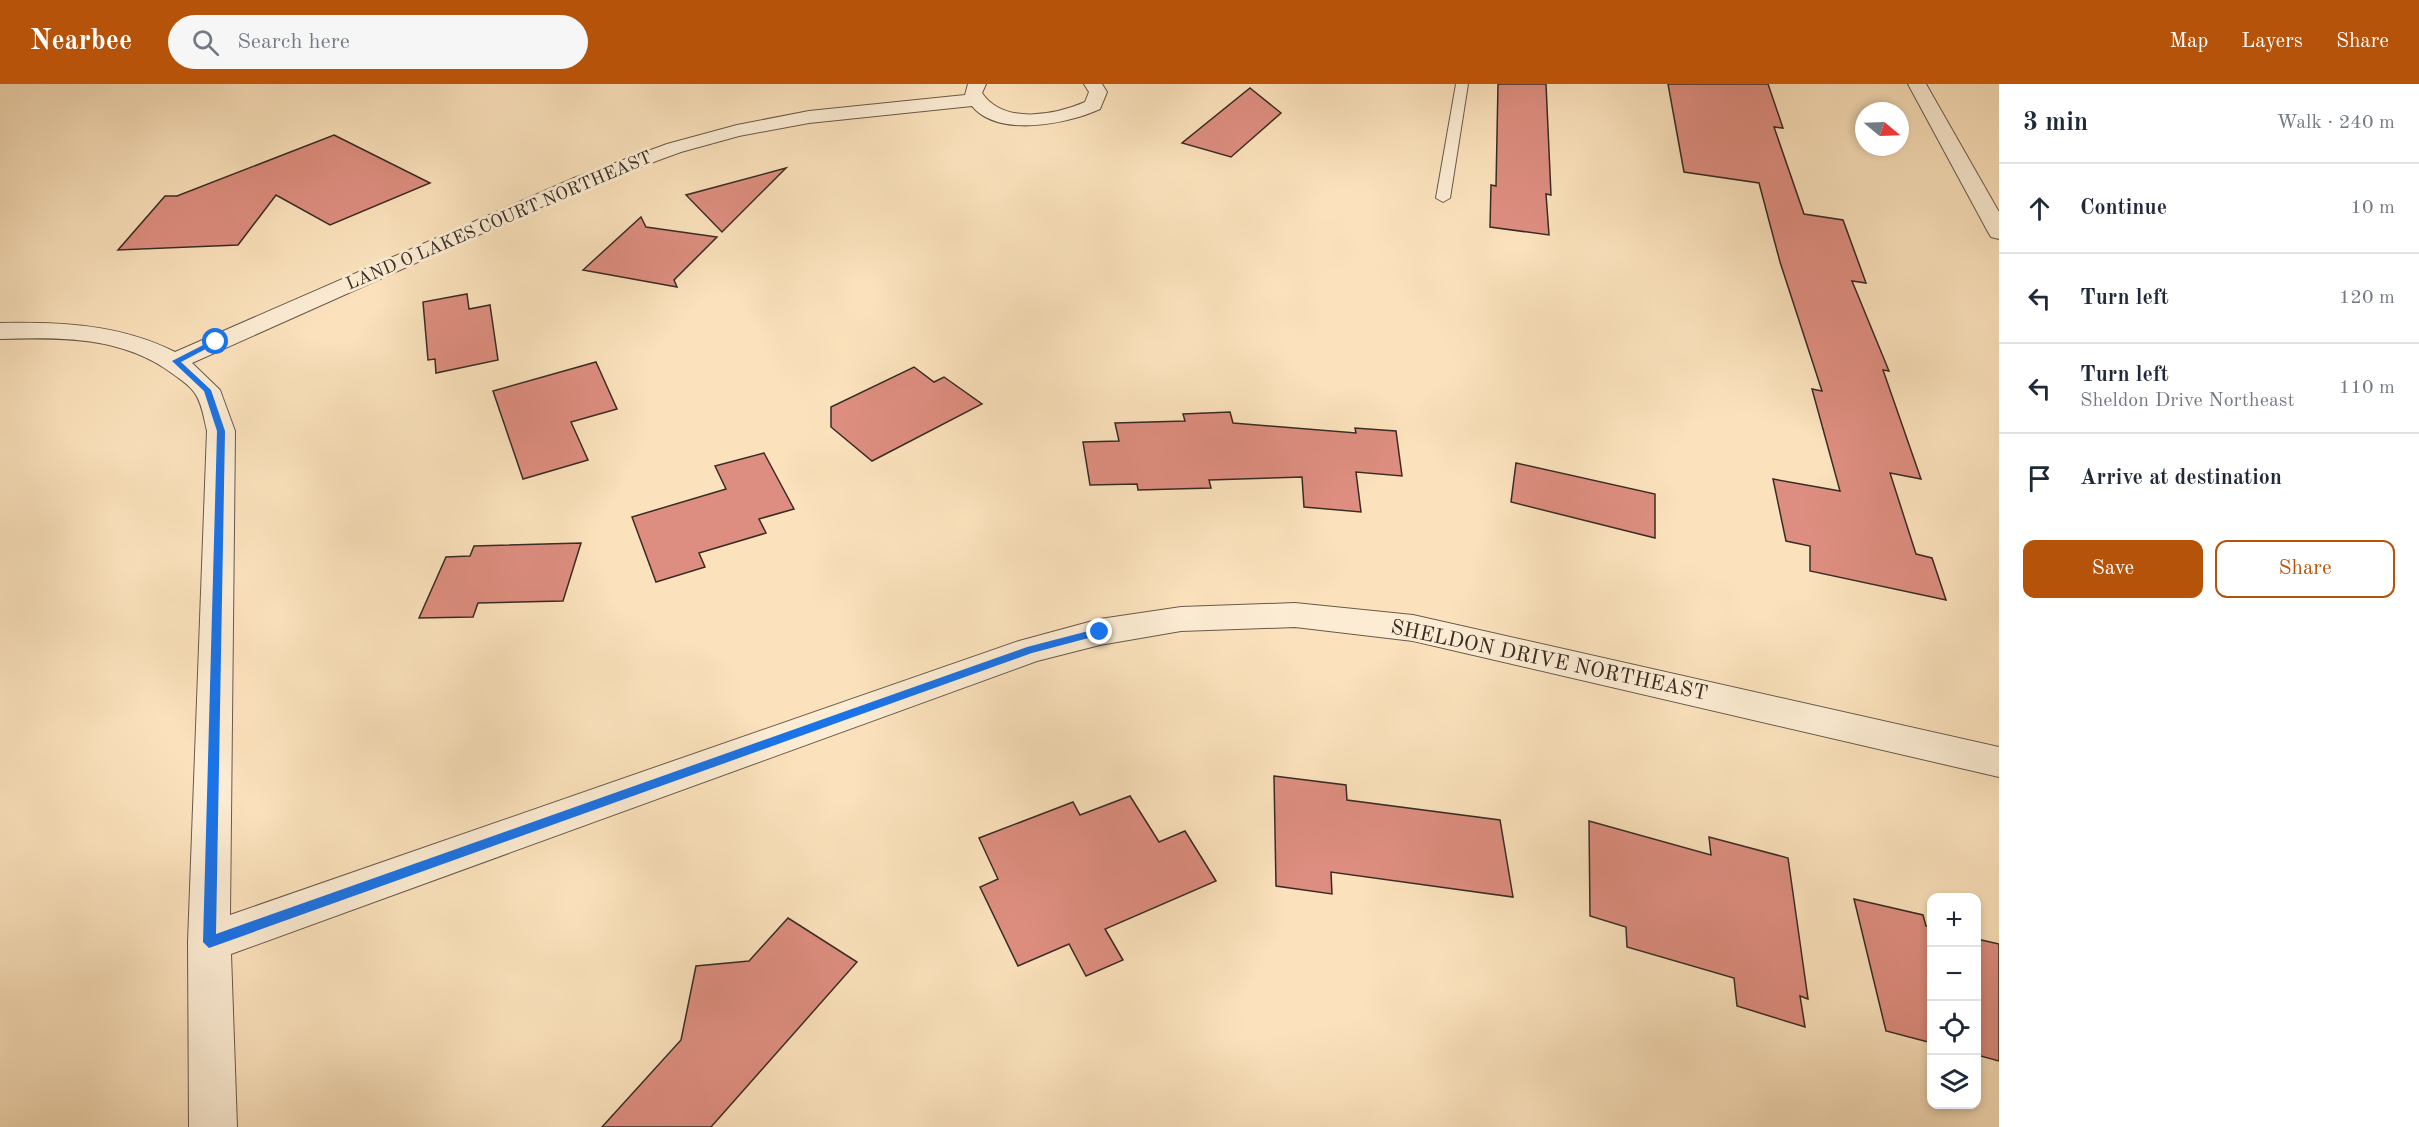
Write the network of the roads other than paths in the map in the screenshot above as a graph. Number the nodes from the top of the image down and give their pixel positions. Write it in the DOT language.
graph roads {
  1 [pos="1093,84"];
  2 [pos="1461,84"];
  3 [pos="1917,84"];
  4 [pos="976,92"];
  5 [pos="1443,198"];
  6 [pos="1999,232"];
  7 [pos="0,331"];
  8 [pos="176,361"];
  9 [pos="1999,762"];
  10 [pos="209,942"];
  11 [pos="213,1127"];
  1 -- 4 [label="street, LAND O LAKES COURT NORTHEAST"];
  2 -- 5 [label="lane"];
  3 -- 6 [label="street"];
  4 -- 8 [label="street, LAND O LAKES COURT NORTHEAST"];
  7 -- 8 [label="street"];
  8 -- 10 [label="street"];
  9 -- 10 [label="street, SHELDON DRIVE NORTHEAST"];
  10 -- 11 [label="street"];
}
